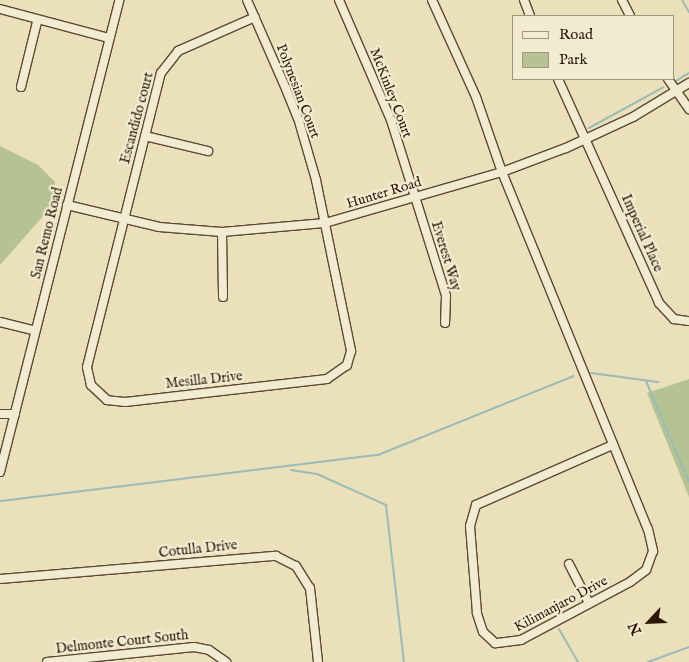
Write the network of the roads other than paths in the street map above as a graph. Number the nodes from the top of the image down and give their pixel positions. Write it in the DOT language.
graph roads {
  1 [pos="118,0"];
  2 [pos="247,0"];
  3 [pos="339,0"];
  4 [pos="432,0"];
  5 [pos="524,0"];
  6 [pos="622,0"];
  7 [pos="0,9"];
  8 [pos="530,15"];
  9 [pos="630,15"];
  10 [pos="255,17"];
  11 [pos="37,22"];
  12 [pos="109,38"];
  13 [pos="558,80"];
  14 [pos="669,80"];
  15 [pos="689,83"];
  16 [pos="21,87"];
  17 [pos="676,92"];
  18 [pos="689,109"];
  19 [pos="145,136"];
  20 [pos="586,140"];
  21 [pos="208,151"];
  22 [pos="502,172"];
  23 [pos="415,197"];
  24 [pos="67,206"];
  25 [pos="124,219"];
  26 [pos="325,223"];
  27 [pos="222,232"];
  28 [pos="223,297"];
  29 [pos="689,321"];
  30 [pos="0,322"];
  31 [pos="445,323"];
  32 [pos="35,331"];
  33 [pos="0,414"];
  34 [pos="15,414"];
  35 [pos="613,444"];
  36 [pos="0,472"];
  37 [pos="568,564"];
  38 [pos="0,579"];
  39 [pos="589,603"];
  40 [pos="47,662"];
  41 [pos="226,662"];
  42 [pos="318,662"];
  1 -- 12 [label="street, San Remo Road"];
  2 -- 10 [label="street, Polynesian Court"];
  3 -- 23 [label="street, McKinley Court"];
  4 -- 22 [label="street"];
  5 -- 8 [label="street"];
  6 -- 9 [label="street"];
  7 -- 11 [label="street"];
  10 -- 19 [label="street, Escandido court"];
  10 -- 26 [label="street, Polynesian Court"];
  11 -- 12 [label="street"];
  11 -- 16 [label="street"];
  12 -- 24 [label="street, San Remo Road"];
  13 -- 20 [label="street, Imperial Place"];
  14 -- 17 [label="street"];
  15 -- 17 [label="street, Hunter Road"];
  17 -- 18 [label="street"];
  17 -- 20 [label="street, Hunter Road"];
  19 -- 21 [label="street"];
  19 -- 25 [label="street, Escandido court"];
  20 -- 22 [label="street, Hunter Road"];
  20 -- 29 [label="street, Imperial Place"];
  22 -- 23 [label="street, Hunter Road"];
  22 -- 35 [label="street, Kilimanjaro Drive"];
  23 -- 26 [label="street, Hunter Road"];
  23 -- 31 [label="street, Everest Way"];
  24 -- 25 [label="street, Hunter Road"];
  24 -- 32 [label="street, San Remo Road"];
  25 -- 26 [label="street, Mesilla Drive"];
  25 -- 27 [label="street, Hunter Road"];
  26 -- 27 [label="street, Hunter Road"];
  27 -- 28 [label="street"];
  30 -- 32 [label="street"];
  32 -- 34 [label="street, San Remo Road"];
  33 -- 34 [label="street"];
  34 -- 36 [label="street, San Remo Road"];
  35 -- 39 [label="street, Kilimanjaro Drive"];
  35 -- 39 [label="street, Kilimanjaro Drive"];
  37 -- 39 [label="street"];
  38 -- 42 [label="street, Cotulla Drive"];
  40 -- 41 [label="street, Delmonte Court South"];
}
